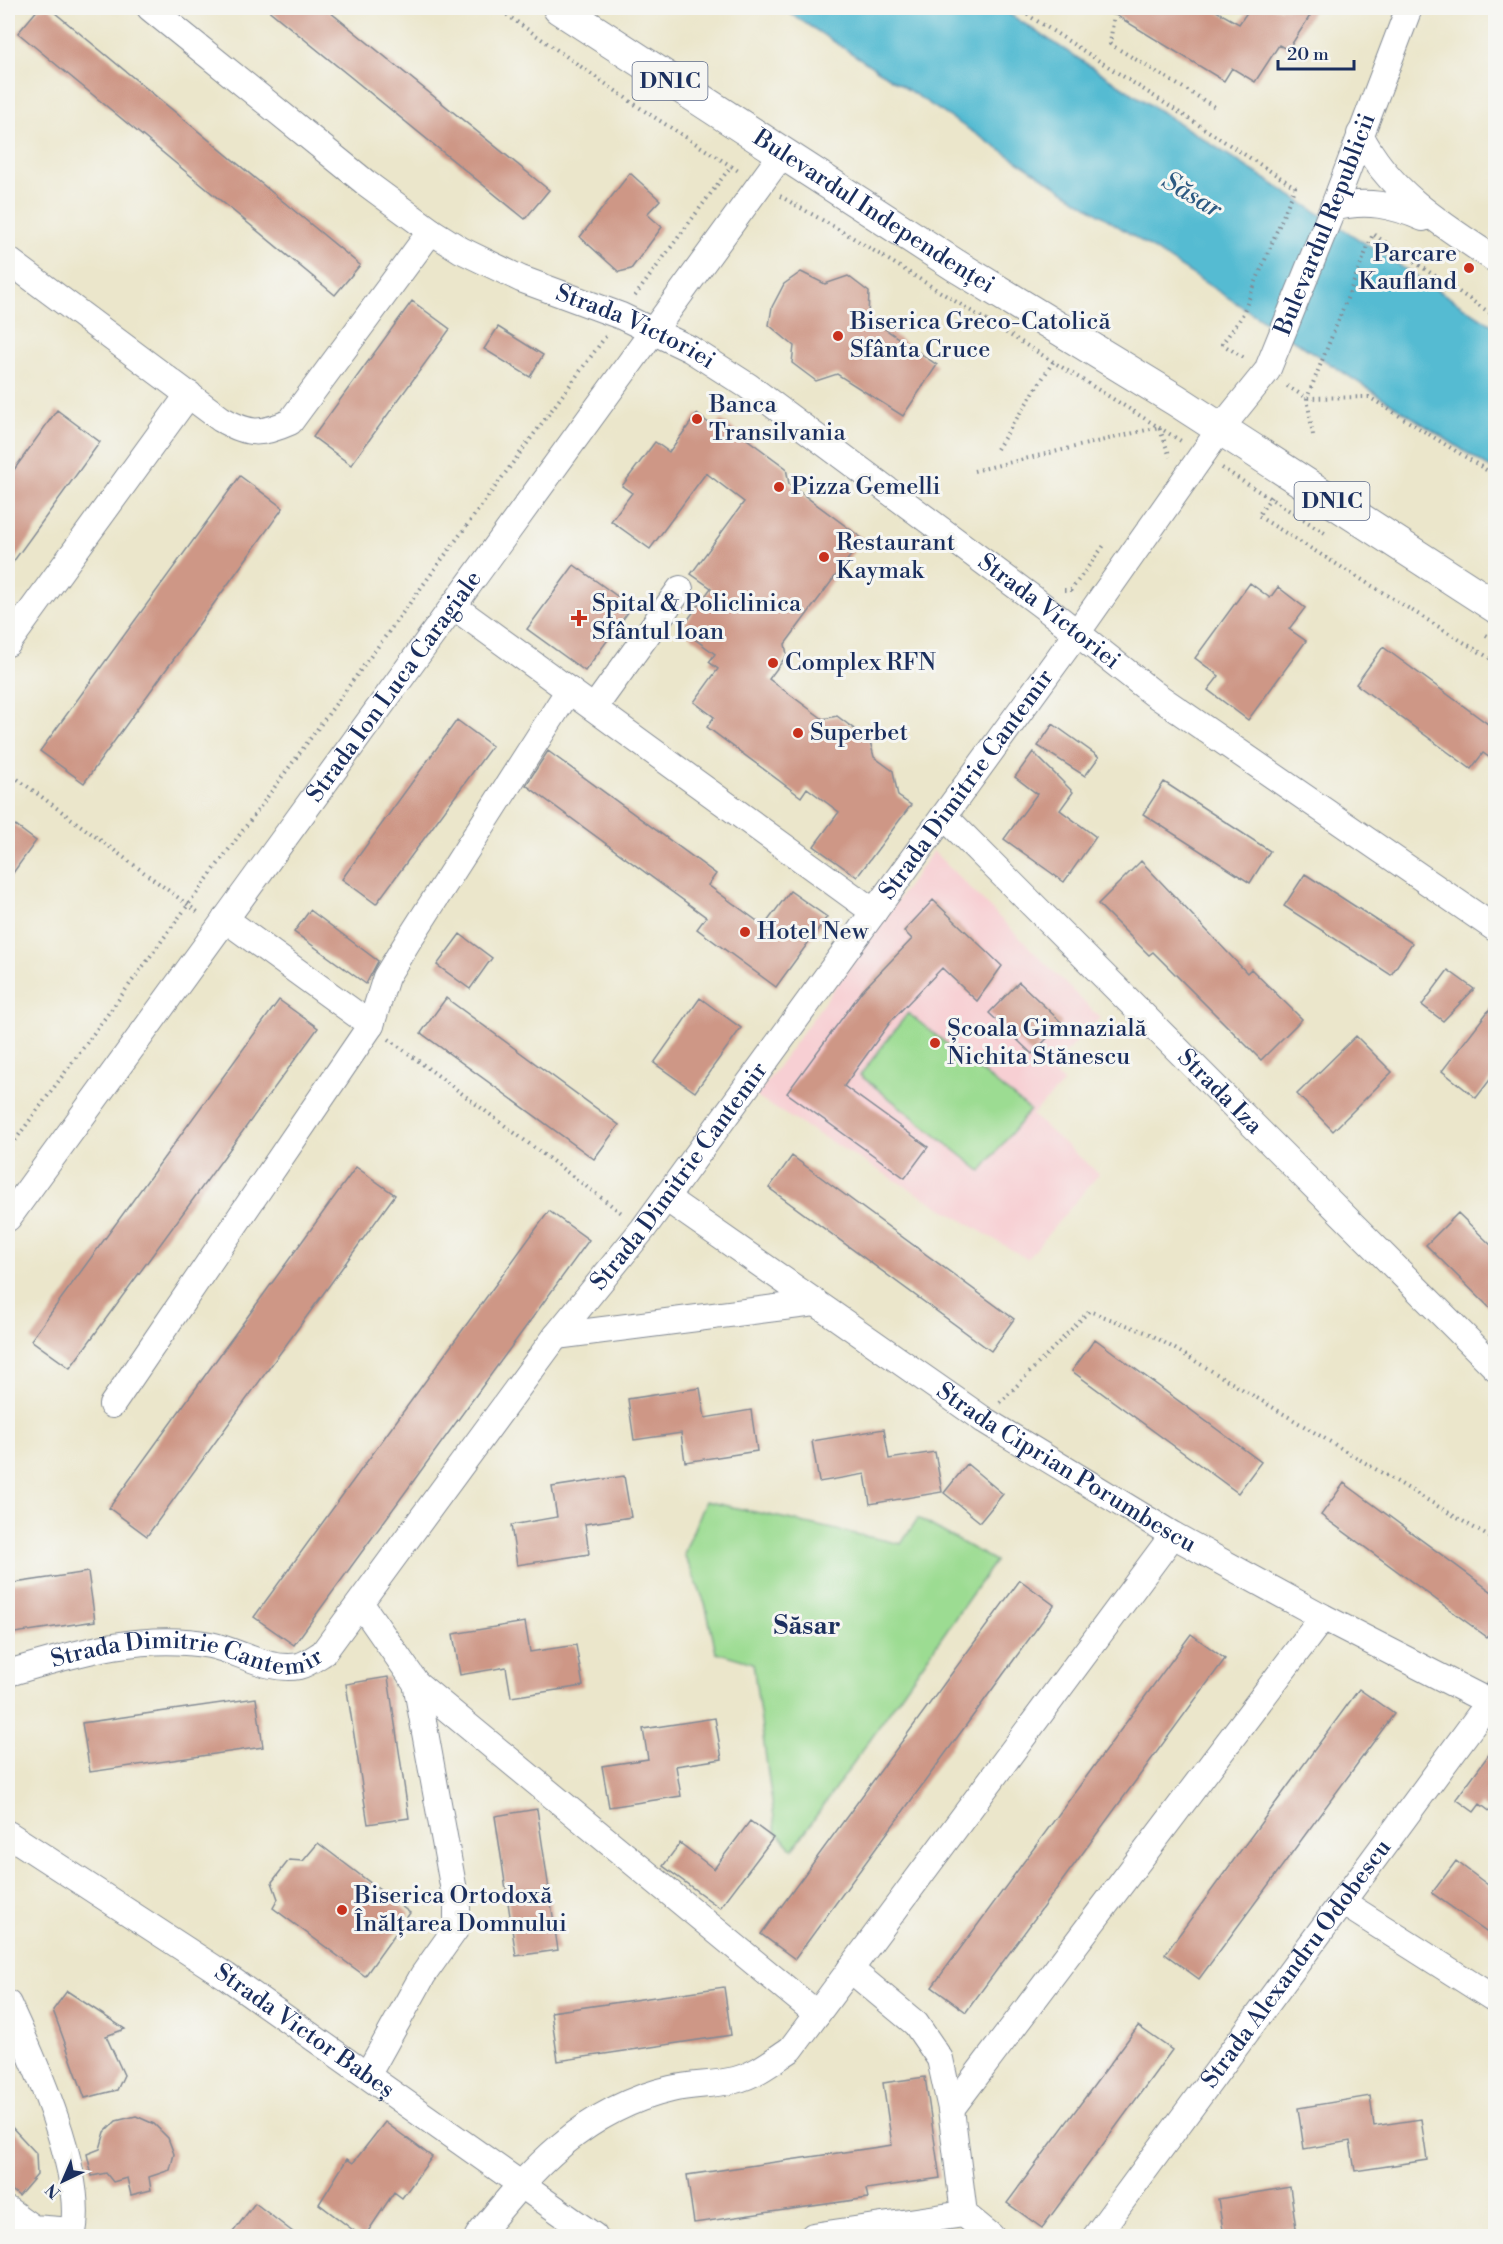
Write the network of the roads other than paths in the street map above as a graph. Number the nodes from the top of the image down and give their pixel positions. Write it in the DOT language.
graph roads {
  1 [pos="150,8"];
  2 [pos="559,8"];
  3 [pos="1409,8"];
  4 [pos="1360,134"];
  5 [pos="782,154"];
  6 [pos="1334,208"];
  7 [pos="1448,229"];
  8 [pos="431,231"];
  9 [pos="8,260"];
  10 [pos="1496,260"];
  11 [pos="653,331"];
  12 [pos="189,394"];
  13 [pos="1221,428"];
  14 [pos="680,589"];
  15 [pos="453,606"];
  16 [pos="1490,621"];
  17 [pos="1077,633"];
  18 [pos="8,642"];
  19 [pos="569,690"];
  20 [pos="594,708"];
  21 [pos="944,816"];
  22 [pos="874,912"];
  23 [pos="222,923"];
  24 [pos="1496,929"];
  25 [pos="371,1025"];
  26 [pos="666,1198"];
  27 [pos="8,1218"];
  28 [pos="815,1303"];
  29 [pos="556,1336"];
  30 [pos="1496,1368"];
  31 [pos="112,1406"];
  32 [pos="1173,1535"];
  33 [pos="361,1604"];
  34 [pos="1323,1617"];
  35 [pos="8,1673"];
  36 [pos="416,1683"];
  37 [pos="1492,1698"];
  38 [pos="8,1834"];
  39 [pos="1342,1902"];
  40 [pos="850,1969"];
  41 [pos="1496,2000"];
  42 [pos="8,2004"];
  43 [pos="817,2014"];
  44 [pos="368,2074"];
  45 [pos="951,2109"];
  46 [pos="521,2182"];
  47 [pos="8,2210"];
  48 [pos="964,2214"];
  49 [pos="72,2234"];
  50 [pos="478,2236"];
  51 [pos="594,2236"];
  52 [pos="815,2236"];
  53 [pos="991,2236"];
  54 [pos="1096,2236"];
  1 -- 8 [label="street, Strada Victoriei"];
  2 -- 5 [label="main road, Bulevardul Independenței / DN1C"];
  3 -- 4 [label="street, Bulevardul Republicii"];
  4 -- 6 [label="street, Bulevardul Republicii"];
  4 -- 7 [label="street"];
  5 -- 11 [label="street, Strada Ion Luca Caragiale"];
  5 -- 13 [label="main road, Bulevardul Independenței / DN1C"];
  6 -- 7 [label="street"];
  6 -- 13 [label="street, Bulevardul Republicii"];
  7 -- 10 [label="street"];
  8 -- 11 [label="street, Strada Victoriei"];
  8 -- 12 [label="street"];
  9 -- 12 [label="street"];
  11 -- 15 [label="street, Strada Ion Luca Caragiale"];
  11 -- 17 [label="street, Strada Victoriei"];
  12 -- 18 [label="street"];
  13 -- 16 [label="main road, Bulevardul Independenței / DN1C"];
  13 -- 17 [label="street, Strada Dimitrie Cantemir"];
  14 -- 20 [label="street"];
  15 -- 19 [label="street"];
  15 -- 23 [label="street, Strada Ion Luca Caragiale"];
  17 -- 21 [label="street, Strada Dimitrie Cantemir"];
  17 -- 24 [label="street, Strada Victoriei"];
  19 -- 20 [label="street"];
  19 -- 25 [label="street"];
  20 -- 22 [label="street"];
  21 -- 22 [label="street, Strada Dimitrie Cantemir"];
  21 -- 30 [label="street, Strada Iza"];
  22 -- 26 [label="street, Strada Dimitrie Cantemir"];
  23 -- 25 [label="street"];
  23 -- 27 [label="street, Strada Ion Luca Caragiale"];
  25 -- 31 [label="street"];
  26 -- 28 [label="street, Strada Ciprian Porumbescu"];
  26 -- 29 [label="street, Strada Dimitrie Cantemir"];
  28 -- 29 [label="street"];
  28 -- 32 [label="street, Strada Ciprian Porumbescu"];
  29 -- 33 [label="street, Strada Dimitrie Cantemir"];
  32 -- 34 [label="street, Strada Ciprian Porumbescu"];
  32 -- 40 [label="street"];
  33 -- 35 [label="street, Strada Dimitrie Cantemir"];
  33 -- 36 [label="street"];
  34 -- 37 [label="street, Strada Ciprian Porumbescu"];
  34 -- 45 [label="street"];
  36 -- 43 [label="street"];
  36 -- 44 [label="street"];
  37 -- 39 [label="street, Strada Alexandru Odobescu"];
  38 -- 44 [label="street, Strada Victor Babeș"];
  39 -- 41 [label="street"];
  39 -- 54 [label="street, Strada Alexandru Odobescu"];
  40 -- 43 [label="street"];
  40 -- 45 [label="street"];
  42 -- 49 [label="street"];
  43 -- 46 [label="street"];
  44 -- 46 [label="street, Strada Victor Babeș"];
  45 -- 48 [label="street"];
  46 -- 50 [label="street"];
  46 -- 51 [label="street, Strada Victor Babeș"];
  47 -- 49 [label="street"];
  48 -- 52 [label="street"];
  48 -- 53 [label="street"];
}
